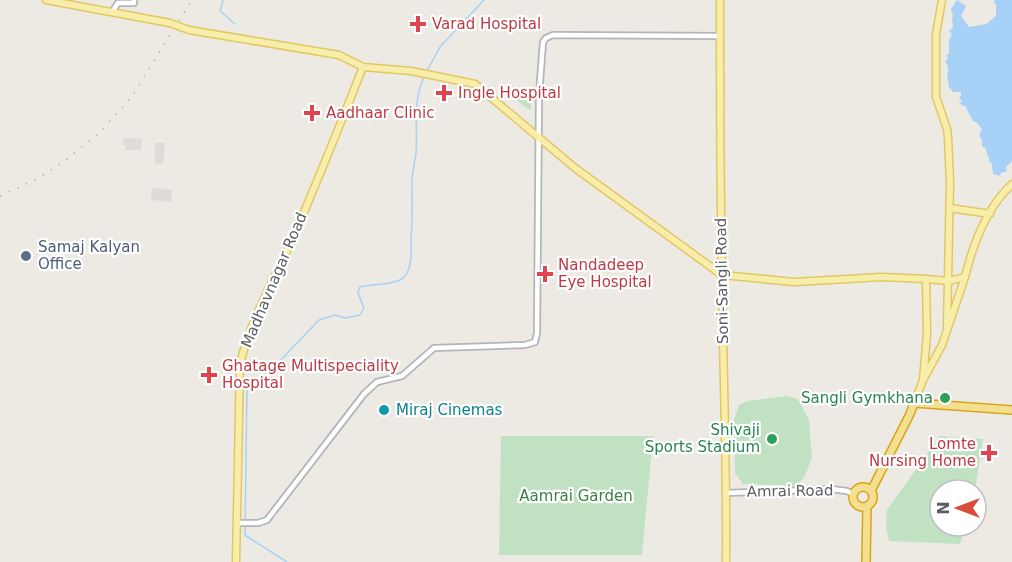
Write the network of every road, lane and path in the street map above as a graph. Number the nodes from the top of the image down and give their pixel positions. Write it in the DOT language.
graph roads {
  1 [pos="46,0"];
  2 [pos="134,0"];
  3 [pos="720,0"];
  4 [pos="942,0"];
  5 [pos="112,12"];
  6 [pos="720,36"];
  7 [pos="363,66"];
  8 [pos="539,139"];
  9 [pos="1012,184"];
  10 [pos="950,208"];
  11 [pos="990,214"];
  12 [pos="722,275"];
  13 [pos="965,277"];
  14 [pos="926,279"];
  15 [pos="949,281"];
  16 [pos="947,327"];
  17 [pos="923,380"];
  18 [pos="914,403"];
  19 [pos="1012,410"];
  20 [pos="871,491"];
  21 [pos="727,493"];
  22 [pos="853,494"];
  23 [pos="867,506"];
  24 [pos="242,522"];
  25 [pos="236,562"];
  26 [pos="726,562"];
  27 [pos="866,562"];
  1 -- 5 [label="main road"];
  2 -- 5 [label="street"];
  3 -- 6 [label="main road, Soni-Sangli Road"];
  4 -- 10 [label="main road"];
  5 -- 7 [label="main road, bridge"];
  6 -- 8 [label="street"];
  6 -- 12 [label="main road, Soni-Sangli Road"];
  7 -- 8 [label="main road"];
  7 -- 24 [label="main road, Madhavnagar Road"];
  8 -- 12 [label="main road"];
  8 -- 24 [label="street"];
  9 -- 11 [label="main road"];
  10 -- 11 [label="main road"];
  10 -- 15 [label="main road"];
  11 -- 13 [label="main road"];
  12 -- 14 [label="main road"];
  12 -- 21 [label="main road, Soni-Sangli Road"];
  13 -- 15 [label="main road"];
  13 -- 16 [label="main road"];
  14 -- 15 [label="main road"];
  14 -- 17 [label="main road"];
  15 -- 16 [label="main road"];
  16 -- 17 [label="main road"];
  17 -- 18 [label="main road"];
  18 -- 19 [label="highway"];
  18 -- 20 [label="highway"];
  20 -- 22 [label="highway"];
  20 -- 23 [label="highway"];
  21 -- 22 [label="street, Amrai Road"];
  21 -- 26 [label="main road, Soni-Sangli Road"];
  22 -- 23 [label="highway"];
  23 -- 27 [label="highway"];
  24 -- 25 [label="main road, Madhavnagar Road"];
}
